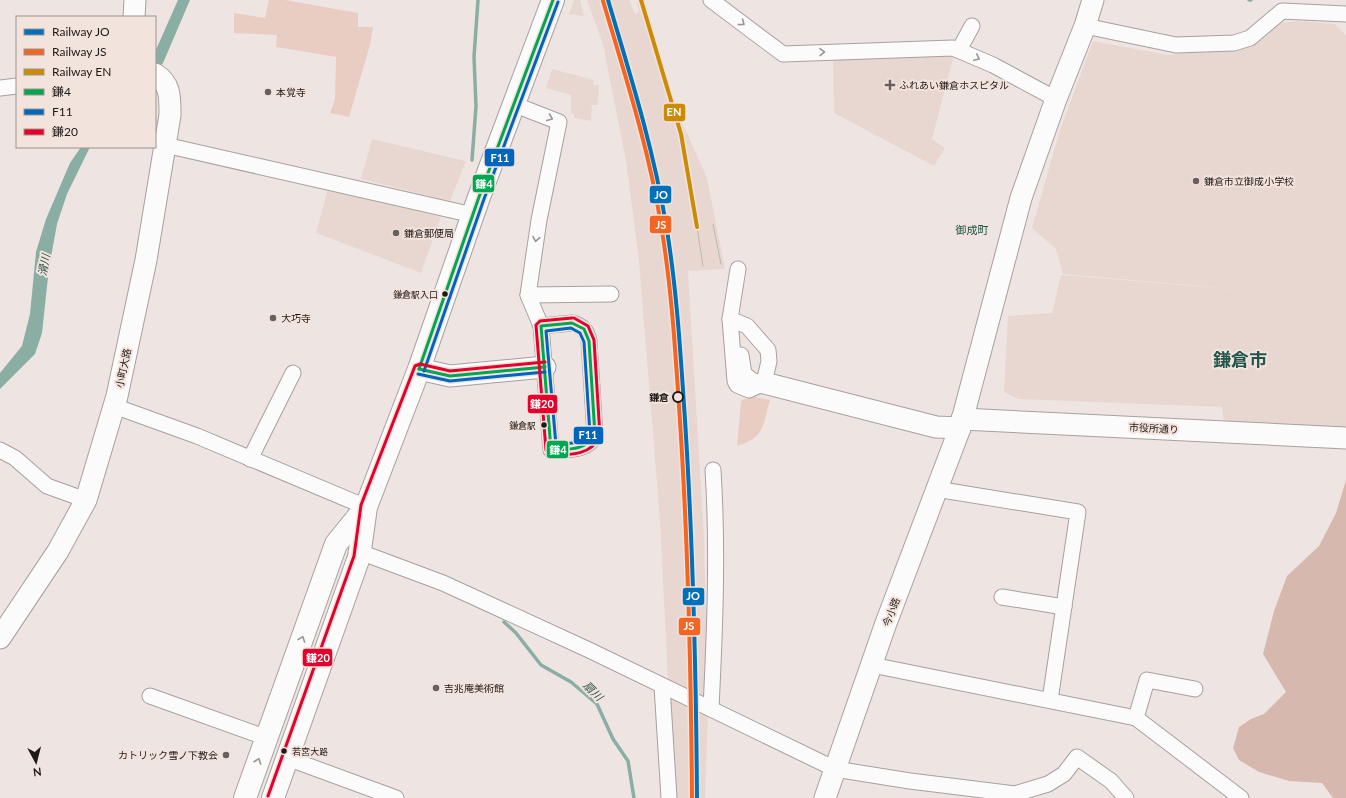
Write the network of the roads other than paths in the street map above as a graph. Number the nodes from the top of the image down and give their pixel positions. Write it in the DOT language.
graph roads {
  1 [pos="135,0"];
  2 [pos="552,0"];
  3 [pos="711,0"];
  4 [pos="1093,0"];
  5 [pos="1346,14"];
  6 [pos="134,16"];
  7 [pos="972,26"];
  8 [pos="1085,26"];
  9 [pos="959,50"];
  10 [pos="157,75"];
  11 [pos="16,86"];
  12 [pos="0,88"];
  13 [pos="1056,99"];
  14 [pos="513,104"];
  15 [pos="165,145"];
  16 [pos="473,215"];
  17 [pos="738,269"];
  18 [pos="611,294"];
  19 [pos="528,295"];
  20 [pos="730,319"];
  21 [pos="541,326"];
  22 [pos="761,341"];
  23 [pos="740,349"];
  24 [pos="545,367"];
  25 [pos="419,369"];
  26 [pos="293,373"];
  27 [pos="766,376"];
  28 [pos="114,406"];
  29 [pos="961,424"];
  30 [pos="1346,438"];
  31 [pos="0,450"];
  32 [pos="250,459"];
  33 [pos="713,470"];
  34 [pos="936,490"];
  35 [pos="86,500"];
  36 [pos="366,506"];
  37 [pos="338,540"];
  38 [pos="360,550"];
  39 [pos="1002,597"];
  40 [pos="1064,607"];
  41 [pos="0,638"];
  42 [pos="872,665"];
  43 [pos="662,686"];
  44 [pos="1195,689"];
  45 [pos="150,696"];
  46 [pos="1050,700"];
  47 [pos="711,708"];
  48 [pos="1136,718"];
  49 [pos="267,738"];
  50 [pos="287,758"];
  51 [pos="835,769"];
  52 [pos="245,798"];
  53 [pos="273,798"];
  54 [pos="396,798"];
  55 [pos="669,798"];
  56 [pos="825,798"];
  57 [pos="1126,798"];
  58 [pos="1241,798"];
  1 -- 6 [label="street"];
  2 -- 14 [label="main road"];
  3 -- 9 [label="street, one-way"];
  4 -- 8 [label="street, 今小路"];
  5 -- 8 [label="street"];
  7 -- 9 [label="street"];
  8 -- 13 [label="street, 今小路"];
  9 -- 13 [label="street, one-way"];
  10 -- 15 [label="street, 小町大路"];
  11 -- 12 [label="street"];
  13 -- 29 [label="street, 今小路"];
  14 -- 16 [label="main road"];
  14 -- 19 [label="street, one-way"];
  15 -- 16 [label="street"];
  15 -- 28 [label="street, 小町大路"];
  16 -- 25 [label="main road"];
  17 -- 20 [label="street"];
  18 -- 19 [label="street"];
  19 -- 21 [label="street"];
  20 -- 22 [label="street"];
  20 -- 23 [label="street"];
  20 -- 27 [label="street"];
  21 -- 24 [label="street"];
  21 -- 24 [label="street"];
  22 -- 23 [label="street"];
  22 -- 27 [label="street"];
  23 -- 27 [label="street"];
  24 -- 25 [label="street"];
  25 -- 36 [label="main road"];
  26 -- 32 [label="street"];
  27 -- 29 [label="street, 市役所通り"];
  28 -- 32 [label="street"];
  28 -- 35 [label="street, 小町大路"];
  29 -- 30 [label="street, 市役所通り"];
  29 -- 34 [label="street, 今小路"];
  31 -- 35 [label="street"];
  32 -- 36 [label="street"];
  33 -- 47 [label="street"];
  34 -- 40 [label="street"];
  34 -- 42 [label="street, 今小路"];
  35 -- 41 [label="street, 小町大路"];
  36 -- 37 [label="main road"];
  36 -- 38 [label="main road"];
  37 -- 38 [label="main road"];
  49 -- 37 [label="main road, one-way"];
  38 -- 43 [label="street"];
  38 -- 50 [label="main road"];
  39 -- 40 [label="street"];
  40 -- 46 [label="street"];
  42 -- 46 [label="street"];
  42 -- 51 [label="street, 今小路"];
  43 -- 47 [label="street"];
  43 -- 55 [label="street"];
  44 -- 48 [label="street"];
  45 -- 49 [label="street"];
  46 -- 48 [label="street"];
  47 -- 51 [label="street"];
  48 -- 58 [label="street"];
  52 -- 49 [label="main road, one-way"];
  50 -- 53 [label="main road"];
  50 -- 54 [label="street"];
  51 -- 56 [label="street, 今小路"];
  51 -- 57 [label="street"];
}
